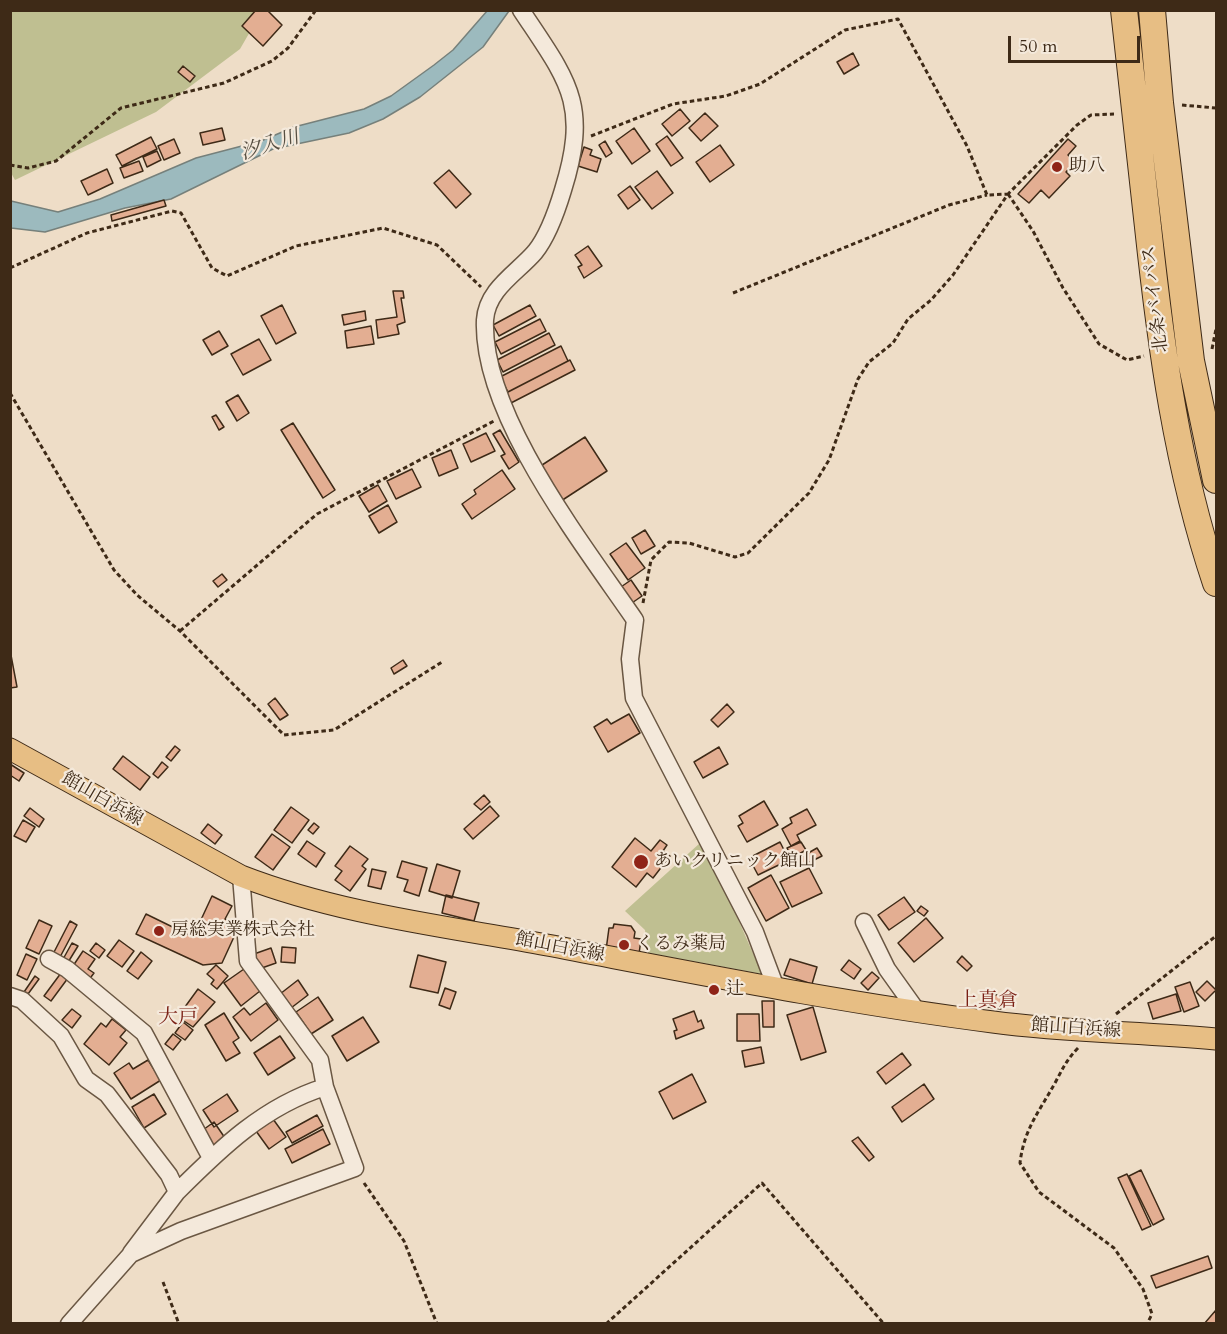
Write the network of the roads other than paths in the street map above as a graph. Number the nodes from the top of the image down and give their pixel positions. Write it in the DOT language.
graph roads {
  1 [pos="1124,10"];
  2 [pos="1152,10"];
  3 [pos="522,11"];
  4 [pos="1216,480"];
  5 [pos="1216,583"];
  6 [pos="10,748"];
  7 [pos="241,876"];
  8 [pos="864,922"];
  9 [pos="49,959"];
  10 [pos="776,988"];
  11 [pos="10,996"];
  12 [pos="917,1011"];
  13 [pos="1216,1039"];
  14 [pos="325,1087"];
  15 [pos="211,1158"];
  16 [pos="177,1192"];
  17 [pos="130,1254"];
  18 [pos="69,1323"];
  1 -- 5 [label="highway, 北条バイパス"];
  2 -- 4 [label="highway, 北条バイパス"];
  3 -- 10 [label="street"];
  6 -- 7 [label="main road, 館山白浜線"];
  7 -- 10 [label="main road, 館山白浜線"];
  7 -- 14 [label="street"];
  8 -- 12 [label="street"];
  9 -- 15 [label="street"];
  10 -- 12 [label="main road, 館山白浜線"];
  11 -- 16 [label="street"];
  12 -- 13 [label="main road, 館山白浜線"];
  14 -- 15 [label="street"];
  14 -- 17 [label="street"];
  15 -- 16 [label="street"];
  16 -- 17 [label="street"];
  17 -- 18 [label="street"];
}
